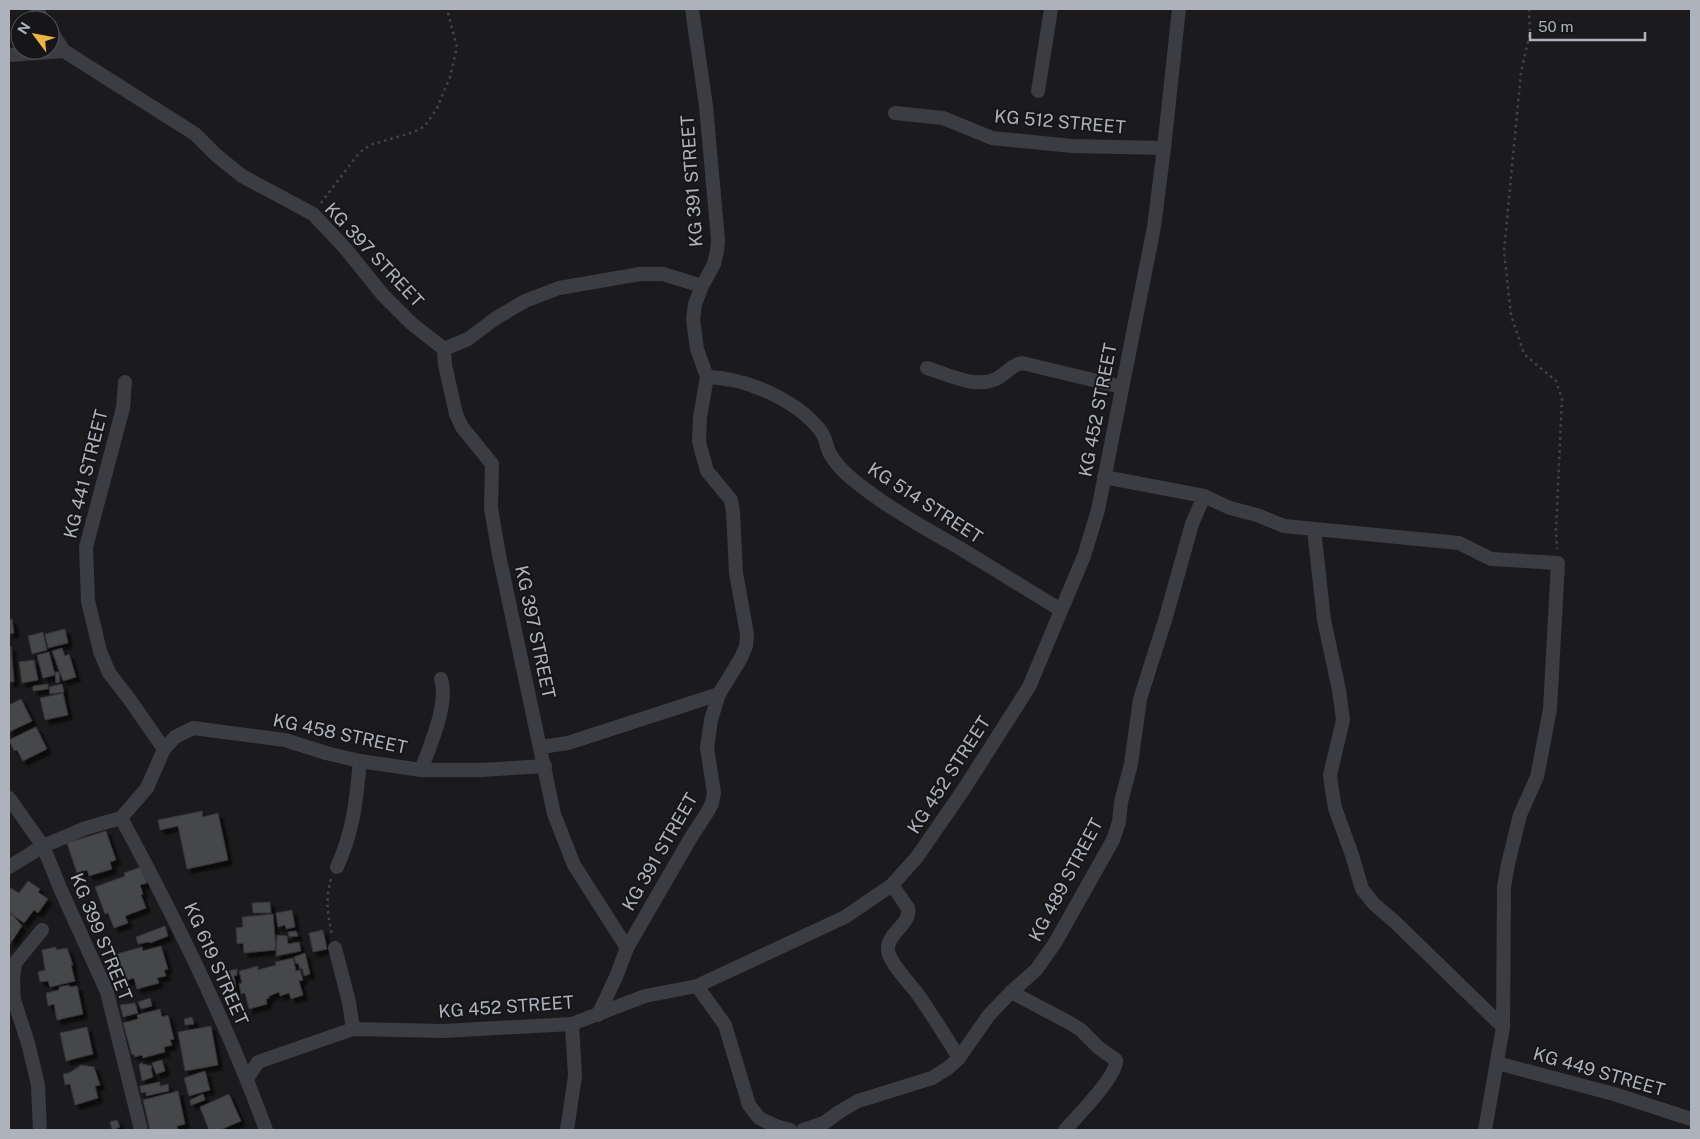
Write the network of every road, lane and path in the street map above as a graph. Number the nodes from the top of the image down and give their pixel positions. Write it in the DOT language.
graph roads {
  1 [pos="447,9"];
  2 [pos="692,9"];
  3 [pos="1051,9"];
  4 [pos="1529,9"];
  5 [pos="1176,10"];
  6 [pos="60,45"];
  7 [pos="64,51"];
  8 [pos="9,55"];
  9 [pos="1038,92"];
  10 [pos="895,113"];
  11 [pos="1164,148"];
  12 [pos="313,214"];
  13 [pos="702,286"];
  14 [pos="444,349"];
  15 [pos="927,368"];
  16 [pos="707,377"];
  17 [pos="125,382"];
  18 [pos="1122,387"];
  19 [pos="1104,477"];
  20 [pos="1204,496"];
  21 [pos="1314,528"];
  22 [pos="1558,563"];
  23 [pos="1061,610"];
  24 [pos="441,679"];
  25 [pos="719,694"];
  26 [pos="541,747"];
  27 [pos="164,749"];
  28 [pos="360,761"];
  29 [pos="545,766"];
  30 [pos="421,770"];
  31 [pos="9,798"];
  32 [pos="122,818"];
  33 [pos="43,846"];
  34 [pos="337,867"];
  35 [pos="9,868"];
  36 [pos="892,885"];
  37 [pos="42,930"];
  38 [pos="335,948"];
  39 [pos="627,948"];
  40 [pos="697,986"];
  41 [pos="1012,992"];
  42 [pos="598,1014"];
  43 [pos="572,1024"];
  44 [pos="1503,1027"];
  45 [pos="353,1029"];
  46 [pos="959,1058"];
  47 [pos="1497,1064"];
  48 [pos="247,1079"];
  49 [pos="1691,1119"];
  50 [pos="826,1126"];
  51 [pos="40,1130"];
  52 [pos="141,1130"];
  53 [pos="266,1130"];
  54 [pos="567,1130"];
  55 [pos="790,1130"];
  56 [pos="803,1130"];
  57 [pos="1065,1130"];
  58 [pos="1485,1130"];
  1 -- 12 [label="path"];
  2 -- 13 [label="street, KG 391 STREET"];
  3 -- 9 [label="street"];
  4 -- 22 [label="path"];
  5 -- 11 [label="street, KG 452 STREET"];
  6 -- 7 [label="street"];
  7 -- 8 [label="street"];
  7 -- 12 [label="street, KG 397 STREET"];
  10 -- 11 [label="street, KG 512 STREET"];
  11 -- 18 [label="street, KG 452 STREET"];
  12 -- 14 [label="street, KG 397 STREET"];
  13 -- 14 [label="street"];
  13 -- 16 [label="street, KG 391 STREET"];
  14 -- 26 [label="street, KG 397 STREET"];
  15 -- 18 [label="street"];
  16 -- 23 [label="street, KG 514 STREET"];
  16 -- 25 [label="street, KG 391 STREET"];
  17 -- 27 [label="street, KG 441 STREET"];
  18 -- 19 [label="street, KG 452 STREET"];
  19 -- 20 [label="street"];
  19 -- 23 [label="street, KG 452 STREET"];
  20 -- 21 [label="street"];
  20 -- 41 [label="street, KG 489 STREET"];
  21 -- 22 [label="street"];
  21 -- 44 [label="street"];
  22 -- 44 [label="street"];
  23 -- 36 [label="street, KG 452 STREET"];
  24 -- 30 [label="street"];
  25 -- 26 [label="street"];
  25 -- 39 [label="street, KG 391 STREET"];
  26 -- 29 [label="street, KG 397 STREET"];
  27 -- 28 [label="street, KG 458 STREET"];
  27 -- 32 [label="street"];
  28 -- 30 [label="street, KG 458 STREET"];
  28 -- 34 [label="street"];
  29 -- 30 [label="street, KG 458 STREET"];
  29 -- 39 [label="street, KG 397 STREET"];
  31 -- 33 [label="street, KG 399 STREET"];
  32 -- 33 [label="street"];
  32 -- 48 [label="street, KG 619 STREET"];
  33 -- 35 [label="street"];
  33 -- 52 [label="street, KG 399 STREET"];
  34 -- 38 [label="path"];
  36 -- 40 [label="street, KG 452 STREET"];
  36 -- 46 [label="street"];
  37 -- 51 [label="street"];
  38 -- 45 [label="street"];
  39 -- 42 [label="street, KG 391 STREET"];
  40 -- 42 [label="street, KG 452 STREET"];
  40 -- 55 [label="street"];
  41 -- 46 [label="street, KG 489 STREET"];
  41 -- 57 [label="street"];
  42 -- 43 [label="street, KG 452 STREET"];
  43 -- 45 [label="street, KG 452 STREET"];
  43 -- 54 [label="street"];
  44 -- 47 [label="street"];
  45 -- 48 [label="street, KG 452 STREET"];
  46 -- 50 [label="street, KG 489 STREET"];
  47 -- 49 [label="street, KG 449 STREET"];
  47 -- 58 [label="street"];
  48 -- 53 [label="street, KG 619 STREET"];
  50 -- 56 [label="street, KG 489 STREET"];
}
